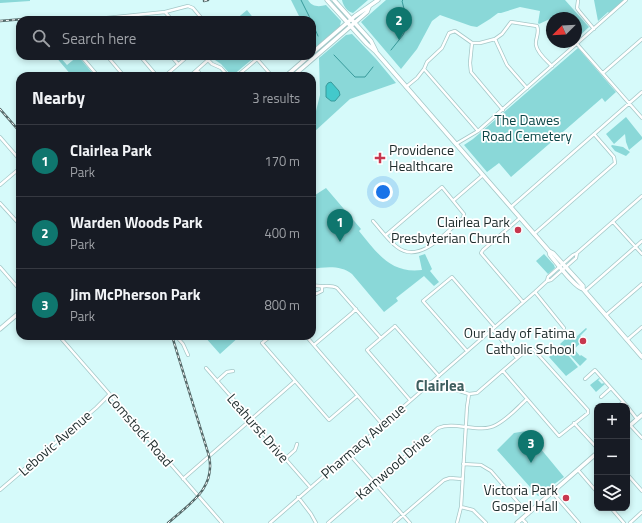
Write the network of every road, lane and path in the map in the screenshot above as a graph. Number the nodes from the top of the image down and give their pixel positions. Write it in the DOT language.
graph roads {
  1 [pos="326,0"];
  2 [pos="334,0"];
  3 [pos="378,0"];
  4 [pos="626,0"];
  5 [pos="578,1"];
  6 [pos="369,7"];
  7 [pos="165,12"];
  8 [pos="137,15"];
  9 [pos="130,16"];
  10 [pos="168,16"];
  11 [pos="200,16"];
  12 [pos="351,19"];
  13 [pos="347,23"];
  14 [pos="355,23"];
  15 [pos="350,27"];
  16 [pos="594,29"];
  17 [pos="495,39"];
  18 [pos="642,39"];
  19 [pos="582,40"];
  20 [pos="472,43"];
  21 [pos="573,48"];
  22 [pos="581,48"];
  23 [pos="316,50"];
  24 [pos="376,52"];
  25 [pos="316,56"];
  26 [pos="84,60"];
  27 [pos="110,60"];
  28 [pos="143,60"];
  29 [pos="174,60"];
  30 [pos="183,60"];
  31 [pos="208,60"];
  32 [pos="256,60"];
  33 [pos="258,60"];
  34 [pos="304,60"];
  35 [pos="312,60"];
  36 [pos="178,64"];
  37 [pos="552,66"];
  38 [pos="424,69"];
  39 [pos="197,70"];
  40 [pos="95,72"];
  41 [pos="120,72"];
  42 [pos="154,72"];
  43 [pos="169,72"];
  44 [pos="195,72"];
  45 [pos="224,72"];
  46 [pos="242,72"];
  47 [pos="268,72"];
  48 [pos="291,72"];
  49 [pos="298,72"];
  50 [pos="603,73"];
  51 [pos="406,87"];
  52 [pos="527,88"];
  53 [pos="642,92"];
  54 [pos="629,103"];
  55 [pos="503,110"];
  56 [pos="642,118"];
  57 [pos="478,131"];
  58 [pos="594,134"];
  59 [pos="0,137"];
  60 [pos="456,145"];
  61 [pos="16,155"];
  62 [pos="16,171"];
  63 [pos="482,175"];
  64 [pos="0,185"];
  65 [pos="642,196"];
  66 [pos="454,200"];
  67 [pos="0,203"];
  68 [pos="510,207"];
  69 [pos="520,218"];
  70 [pos="16,221"];
  71 [pos="373,221"];
  72 [pos="613,222"];
  73 [pos="534,234"];
  74 [pos="386,235"];
  75 [pos="642,241"];
  76 [pos="635,246"];
  77 [pos="642,254"];
  78 [pos="0,267"];
  79 [pos="563,267"];
  80 [pos="642,284"];
  81 [pos="16,285"];
  82 [pos="316,286"];
  83 [pos="322,287"];
  84 [pos="584,290"];
  85 [pos="535,292"];
  86 [pos="316,294"];
  87 [pos="523,302"];
  88 [pos="356,309"];
  89 [pos="16,315"];
  90 [pos="606,315"];
  91 [pos="495,327"];
  92 [pos="642,327"];
  93 [pos="564,328"];
  94 [pos="0,329"];
  95 [pos="492,329"];
  96 [pos="381,338"];
  97 [pos="62,340"];
  98 [pos="180,340"];
  99 [pos="266,340"];
  100 [pos="310,340"];
  101 [pos="628,340"];
  102 [pos="314,345"];
  103 [pos="467,351"];
  104 [pos="188,355"];
  105 [pos="642,357"];
  106 [pos="517,358"];
  107 [pos="206,368"];
  108 [pos="234,371"];
  109 [pos="503,371"];
  110 [pos="439,376"];
  111 [pos="585,379"];
  112 [pos="217,381"];
  113 [pos="295,381"];
  114 [pos="431,382"];
  115 [pos="611,388"];
  116 [pos="469,394"];
  117 [pos="109,395"];
  118 [pos="357,396"];
  119 [pos="601,397"];
  120 [pos="527,399"];
  121 [pos="410,400"];
  122 [pos="624,402"];
  123 [pos="630,410"];
  124 [pos="642,415"];
  125 [pos="637,419"];
  126 [pos="251,420"];
  127 [pos="574,423"];
  128 [pos="382,424"];
  129 [pos="630,425"];
  130 [pos="465,427"];
  131 [pos="630,427"];
  132 [pos="642,438"];
  133 [pos="297,444"];
  134 [pos="594,445"];
  135 [pos="349,454"];
  136 [pos="594,456"];
  137 [pos="285,459"];
  138 [pos="463,464"];
  139 [pos="578,470"];
  140 [pos="628,475"];
  141 [pos="183,479"];
  142 [pos="462,479"];
  143 [pos="374,483"];
  144 [pos="310,487"];
  145 [pos="594,489"];
  146 [pos="0,490"];
  147 [pos="642,491"];
  148 [pos="552,492"];
  149 [pos="298,498"];
  150 [pos="461,507"];
  151 [pos="614,511"];
  152 [pos="642,512"];
  153 [pos="528,514"];
  154 [pos="403,515"];
  155 [pos="522,519"];
  156 [pos="222,523"];
  157 [pos="270,523"];
  158 [pos="316,523"];
  159 [pos="328,523"];
  160 [pos="394,523"];
  161 [pos="410,523"];
  162 [pos="457,523"];
  163 [pos="486,523"];
  164 [pos="517,523"];
  165 [pos="526,523"];
  166 [pos="579,523"];
  167 [pos="624,523"];
  168 [pos="630,523"];
  1 -- 13 [label="main road"];
  2 -- 12 [label="main road"];
  3 -- 6 [label="main road"];
  4 -- 16 [label="street"];
  5 -- 16 [label="street"];
  6 -- 12 [label="main road"];
  6 -- 14 [label="main road"];
  7 -- 8 [label="street"];
  7 -- 10 [label="street"];
  7 -- 11 [label="street"];
  8 -- 9 [label="street"];
  12 -- 13 [label="main road"];
  12 -- 14 [label="main road"];
  13 -- 15 [label="main road"];
  13 -- 23 [label="main road"];
  14 -- 15 [label="main road"];
  14 -- 24 [label="main road"];
  15 -- 24 [label="main road"];
  15 -- 25 [label="main road"];
  16 -- 19 [label="street"];
  17 -- 20 [label="street"];
  17 -- 37 [label="street"];
  17 -- 52 [label="street"];
  18 -- 50 [label="street"];
  20 -- 38 [label="street"];
  20 -- 55 [label="street"];
  21 -- 37 [label="street"];
  22 -- 50 [label="street"];
  24 -- 51 [label="main road"];
  26 -- 40 [label="street"];
  27 -- 41 [label="street"];
  28 -- 42 [label="street"];
  29 -- 36 [label="street"];
  30 -- 36 [label="street"];
  31 -- 39 [label="street"];
  31 -- 45 [label="street"];
  32 -- 46 [label="street"];
  33 -- 47 [label="street"];
  34 -- 48 [label="main road"];
  35 -- 49 [label="main road"];
  36 -- 43 [label="street"];
  37 -- 52 [label="street"];
  38 -- 51 [label="street"];
  38 -- 57 [label="street"];
  39 -- 44 [label="street"];
  50 -- 54 [label="street"];
  51 -- 60 [label="main road"];
  52 -- 55 [label="street"];
  53 -- 54 [label="street"];
  54 -- 56 [label="street"];
  54 -- 58 [label="street"];
  55 -- 57 [label="street"];
  57 -- 60 [label="street"];
  58 -- 68 [label="street"];
  58 -- 73 [label="street"];
  59 -- 61 [label="street"];
  60 -- 63 [label="main road"];
  62 -- 64 [label="street"];
  63 -- 66 [label="street"];
  63 -- 68 [label="main road"];
  65 -- 72 [label="street, Pharmacy Avenue"];
  66 -- 74 [label="street"];
  66 -- 74 [label="street"];
  67 -- 70 [label="street"];
  68 -- 69 [label="main road"];
  69 -- 73 [label="main road"];
  69 -- 87 [label="street"];
  71 -- 74 [label="street"];
  72 -- 76 [label="street"];
  72 -- 79 [label="street, Pharmacy Avenue"];
  73 -- 79 [label="main road"];
  75 -- 76 [label="street"];
  76 -- 77 [label="street"];
  76 -- 84 [label="street"];
  78 -- 81 [label="street"];
  79 -- 84 [label="main road"];
  79 -- 85 [label="street, Pharmacy Avenue"];
  80 -- 90 [label="street"];
  82 -- 83 [label="street"];
  83 -- 86 [label="street"];
  83 -- 88 [label="street"];
  84 -- 90 [label="main road"];
  85 -- 87 [label="street, Pharmacy Avenue"];
  85 -- 93 [label="street"];
  87 -- 91 [label="street, Pharmacy Avenue"];
  88 -- 96 [label="street"];
  88 -- 102 [label="street"];
  89 -- 94 [label="main road"];
  90 -- 101 [label="main road"];
  91 -- 95 [label="street, Pharmacy Avenue"];
  91 -- 103 [label="street"];
  92 -- 101 [label="street"];
  95 -- 103 [label="street, Pharmacy Avenue"];
  95 -- 106 [label="street"];
  96 -- 110 [label="street"];
  96 -- 121 [label="street"];
  97 -- 117 [label="street, Comstock Road"];
  98 -- 104 [label="street"];
  99 -- 113 [label="street"];
  100 -- 102 [label="street"];
  101 -- 105 [label="main road"];
  102 -- 118 [label="street"];
  103 -- 110 [label="street, Pharmacy Avenue"];
  106 -- 109 [label="street"];
  106 -- 127 [label="street"];
  107 -- 112 [label="street, Leahurst Drive"];
  108 -- 112 [label="street"];
  109 -- 116 [label="street"];
  109 -- 120 [label="street"];
  110 -- 114 [label="street, Pharmacy Avenue"];
  111 -- 115 [label="street"];
  112 -- 126 [label="street, Leahurst Drive"];
  113 -- 118 [label="street"];
  113 -- 126 [label="street"];
  114 -- 116 [label="street"];
  114 -- 121 [label="street, Pharmacy Avenue"];
  115 -- 119 [label="street"];
  115 -- 122 [label="street"];
  116 -- 130 [label="street"];
  117 -- 141 [label="street, Comstock Road"];
  117 -- 146 [label="street, Lebovic Avenue"];
  118 -- 128 [label="street"];
  120 -- 127 [label="street"];
  120 -- 130 [label="street, Karnwood Drive"];
  121 -- 128 [label="street, Pharmacy Avenue"];
  123 -- 125 [label="street"];
  124 -- 125 [label="main road"];
  125 -- 129 [label="main road"];
  126 -- 137 [label="street, Leahurst Drive"];
  126 -- 141 [label="street"];
  127 -- 134 [label="street"];
  128 -- 135 [label="street, Pharmacy Avenue"];
  130 -- 138 [label="street"];
  130 -- 143 [label="street, Karnwood Drive"];
  131 -- 132 [label="street"];
  133 -- 137 [label="street"];
  135 -- 143 [label="street"];
  135 -- 144 [label="street, Pharmacy Avenue"];
  136 -- 139 [label="main road"];
  137 -- 144 [label="street, Leahurst Drive"];
  138 -- 142 [label="street"];
  138 -- 153 [label="street"];
  139 -- 145 [label="street"];
  139 -- 148 [label="main road"];
  140 -- 147 [label="street"];
  141 -- 156 [label="street, Comstock Road"];
  142 -- 150 [label="street"];
  142 -- 154 [label="street"];
  143 -- 154 [label="street"];
  143 -- 159 [label="street, Karnwood Drive"];
  144 -- 149 [label="street, Pharmacy Avenue"];
  148 -- 153 [label="main road"];
  148 -- 166 [label="street"];
  149 -- 157 [label="street, Pharmacy Avenue"];
  149 -- 158 [label="street"];
  150 -- 162 [label="street"];
  150 -- 163 [label="street"];
  151 -- 167 [label="street"];
  152 -- 168 [label="street"];
  153 -- 155 [label="main road"];
  154 -- 160 [label="street"];
  154 -- 161 [label="street"];
  155 -- 164 [label="main road"];
  155 -- 165 [label="street"];
}
